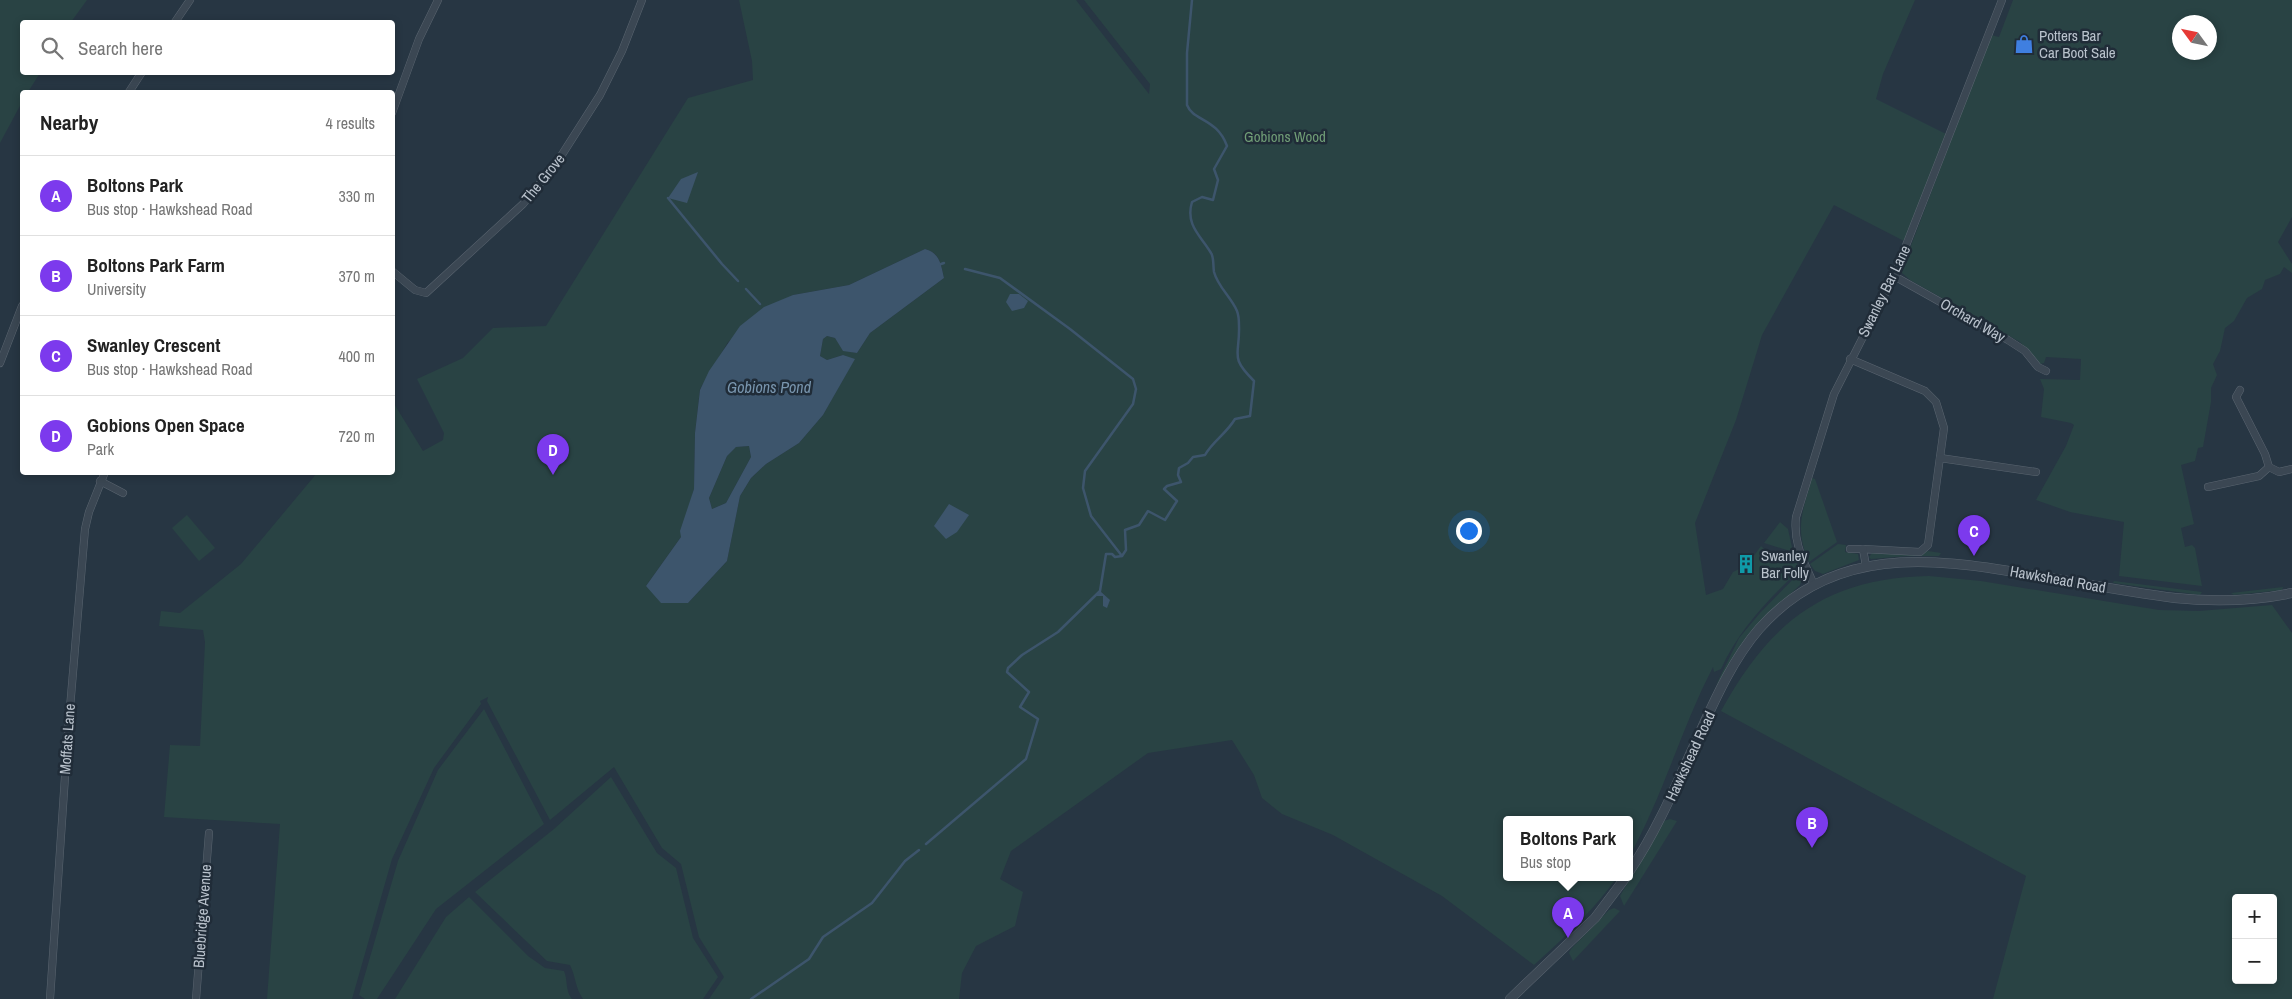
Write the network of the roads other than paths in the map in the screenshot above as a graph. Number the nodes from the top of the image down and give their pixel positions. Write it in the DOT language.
graph roads {
  1 [pos="190,0"];
  2 [pos="438,0"];
  3 [pos="642,0"];
  4 [pos="2002,0"];
  5 [pos="176,20"];
  6 [pos="140,75"];
  7 [pos="130,90"];
  8 [pos="395,105"];
  9 [pos="395,274"];
  10 [pos="1894,276"];
  11 [pos="20,311"];
  12 [pos="1850,359"];
  13 [pos="0,363"];
  14 [pos="2046,370"];
  15 [pos="2240,390"];
  16 [pos="1940,458"];
  17 [pos="2269,468"];
  18 [pos="2292,469"];
  19 [pos="2036,472"];
  20 [pos="103,475"];
  21 [pos="100,481"];
  22 [pos="2208,487"];
  23 [pos="123,493"];
  24 [pos="1850,549"];
  25 [pos="1863,549"];
  26 [pos="1866,566"];
  27 [pos="1814,585"];
  28 [pos="2292,593"];
  29 [pos="208,833"];
  30 [pos="1633,865"];
  31 [pos="1623,881"];
  32 [pos="50,999"];
  33 [pos="196,999"];
  34 [pos="1510,999"];
  1 -- 5 [label="street"];
  2 -- 8 [label="street"];
  3 -- 9 [label="street, The Grove"];
  4 -- 10 [label="street, Swanley Bar Lane"];
  6 -- 7 [label="street"];
  10 -- 12 [label="street, Swanley Bar Lane"];
  10 -- 14 [label="street, Orchard Way"];
  11 -- 13 [label="street"];
  12 -- 16 [label="street"];
  12 -- 27 [label="street, Swanley Bar Lane"];
  15 -- 17 [label="street"];
  16 -- 19 [label="street"];
  16 -- 25 [label="street"];
  17 -- 18 [label="street"];
  17 -- 22 [label="street"];
  20 -- 21 [label="street, Moffats Lane"];
  21 -- 23 [label="street"];
  21 -- 32 [label="street, Moffats Lane"];
  24 -- 25 [label="street"];
  25 -- 26 [label="street"];
  26 -- 27 [label="street, Hawkshead Road"];
  26 -- 28 [label="street, Hawkshead Road"];
  27 -- 30 [label="street, Hawkshead Road"];
  29 -- 33 [label="street, Bluebridge Avenue"];
  31 -- 34 [label="street"];
}
